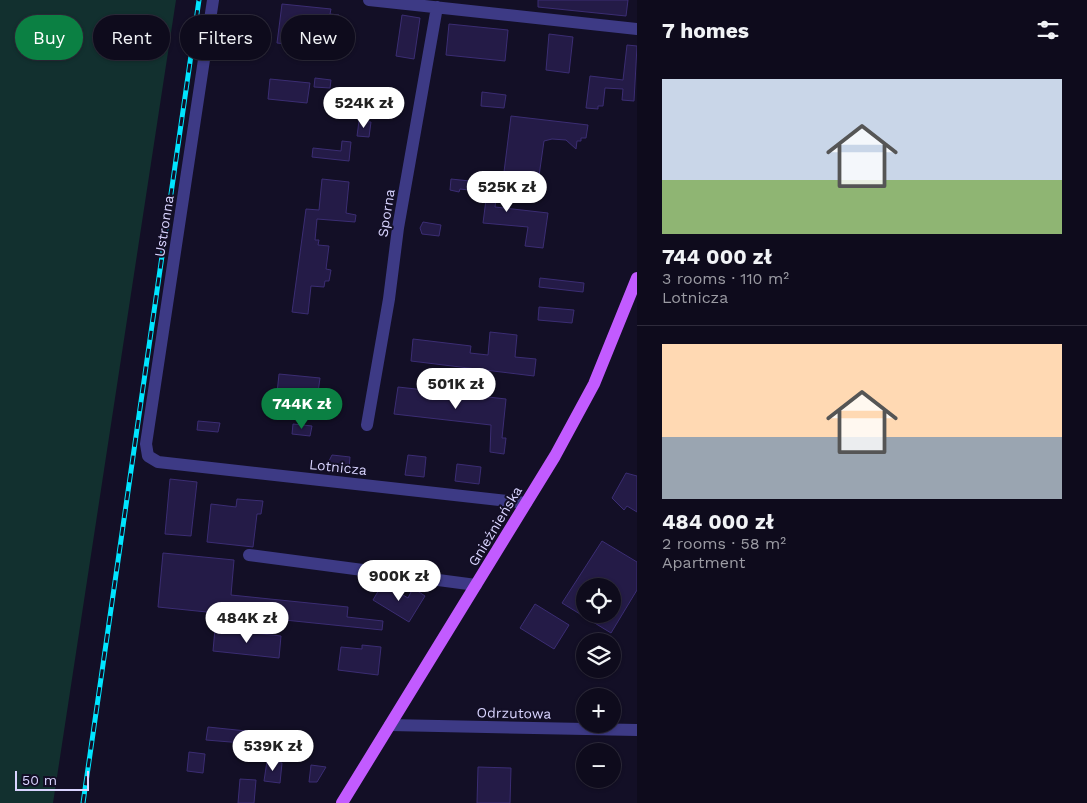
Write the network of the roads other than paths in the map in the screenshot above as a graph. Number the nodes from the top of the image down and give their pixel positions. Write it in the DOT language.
graph roads {
  1 [pos="213,0"];
  2 [pos="369,0"];
  3 [pos="437,7"];
  4 [pos="637,29"];
  5 [pos="637,278"];
  6 [pos="367,425"];
  7 [pos="148,456"];
  8 [pos="526,503"];
  9 [pos="249,555"];
  10 [pos="476,585"];
  11 [pos="390,725"];
  12 [pos="637,730"];
  13 [pos="342,803"];
  1 -- 7 [label="street, Ustronna"];
  2 -- 3 [label="street"];
  3 -- 4 [label="street"];
  3 -- 6 [label="street, Sporna"];
  5 -- 8 [label="main road, Gnieźnieńska"];
  7 -- 8 [label="street, Lotnicza"];
  8 -- 10 [label="main road, Gnieźnieńska"];
  9 -- 10 [label="street"];
  10 -- 11 [label="main road, Gnieźnieńska"];
  11 -- 12 [label="street, Odrzutowa"];
  11 -- 13 [label="main road, Gnieźnieńska"];
}
